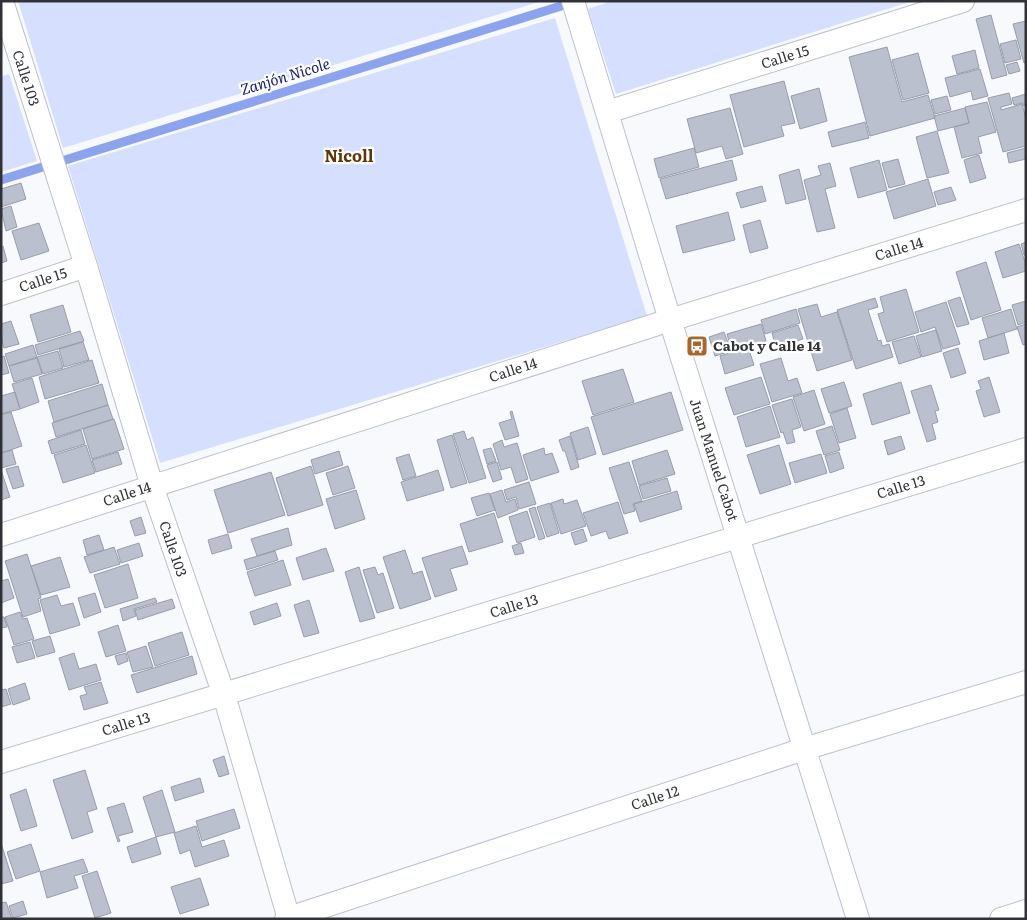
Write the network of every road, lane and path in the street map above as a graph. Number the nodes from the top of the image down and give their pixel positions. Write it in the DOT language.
graph roads {
  1 [pos="2,1"];
  2 [pos="963,1"];
  3 [pos="575,10"];
  4 [pos="10,58"];
  5 [pos="607,112"];
  6 [pos="1026,210"];
  7 [pos="86,266"];
  8 [pos="1,294"];
  9 [pos="670,320"];
  10 [pos="1026,449"];
  11 [pos="152,486"];
  12 [pos="1,535"];
  13 [pos="739,537"];
  14 [pos="1026,682"];
  15 [pos="224,695"];
  16 [pos="804,750"];
  17 [pos="1,762"];
  18 [pos="1026,911"];
  19 [pos="288,919"];
  20 [pos="858,919"];
  21 [pos="1001,919"];
  1 -- 4 [label="street, Calle 103"];
  2 -- 5 [label="street, Calle 15"];
  3 -- 5 [label="street, Juan Manuel Cabot"];
  4 -- 7 [label="street, Calle 103"];
  5 -- 9 [label="street, Juan Manuel Cabot"];
  6 -- 9 [label="street, Calle 14"];
  7 -- 8 [label="street, Calle 15"];
  7 -- 11 [label="street, Calle 103"];
  9 -- 11 [label="street, Calle 14"];
  9 -- 13 [label="street, Juan Manuel Cabot"];
  10 -- 13 [label="street, Calle 13"];
  11 -- 12 [label="street, Calle 14"];
  11 -- 15 [label="street, Calle 103"];
  13 -- 15 [label="street, Calle 13"];
  13 -- 16 [label="street, Juan Manuel Cabot"];
  14 -- 16 [label="street, Calle 12"];
  15 -- 17 [label="street, Calle 13"];
  15 -- 19 [label="street, Calle 103"];
  16 -- 19 [label="street, Calle 12"];
  16 -- 20 [label="street, Juan Manuel Cabot"];
  18 -- 21 [label="street"];
}
